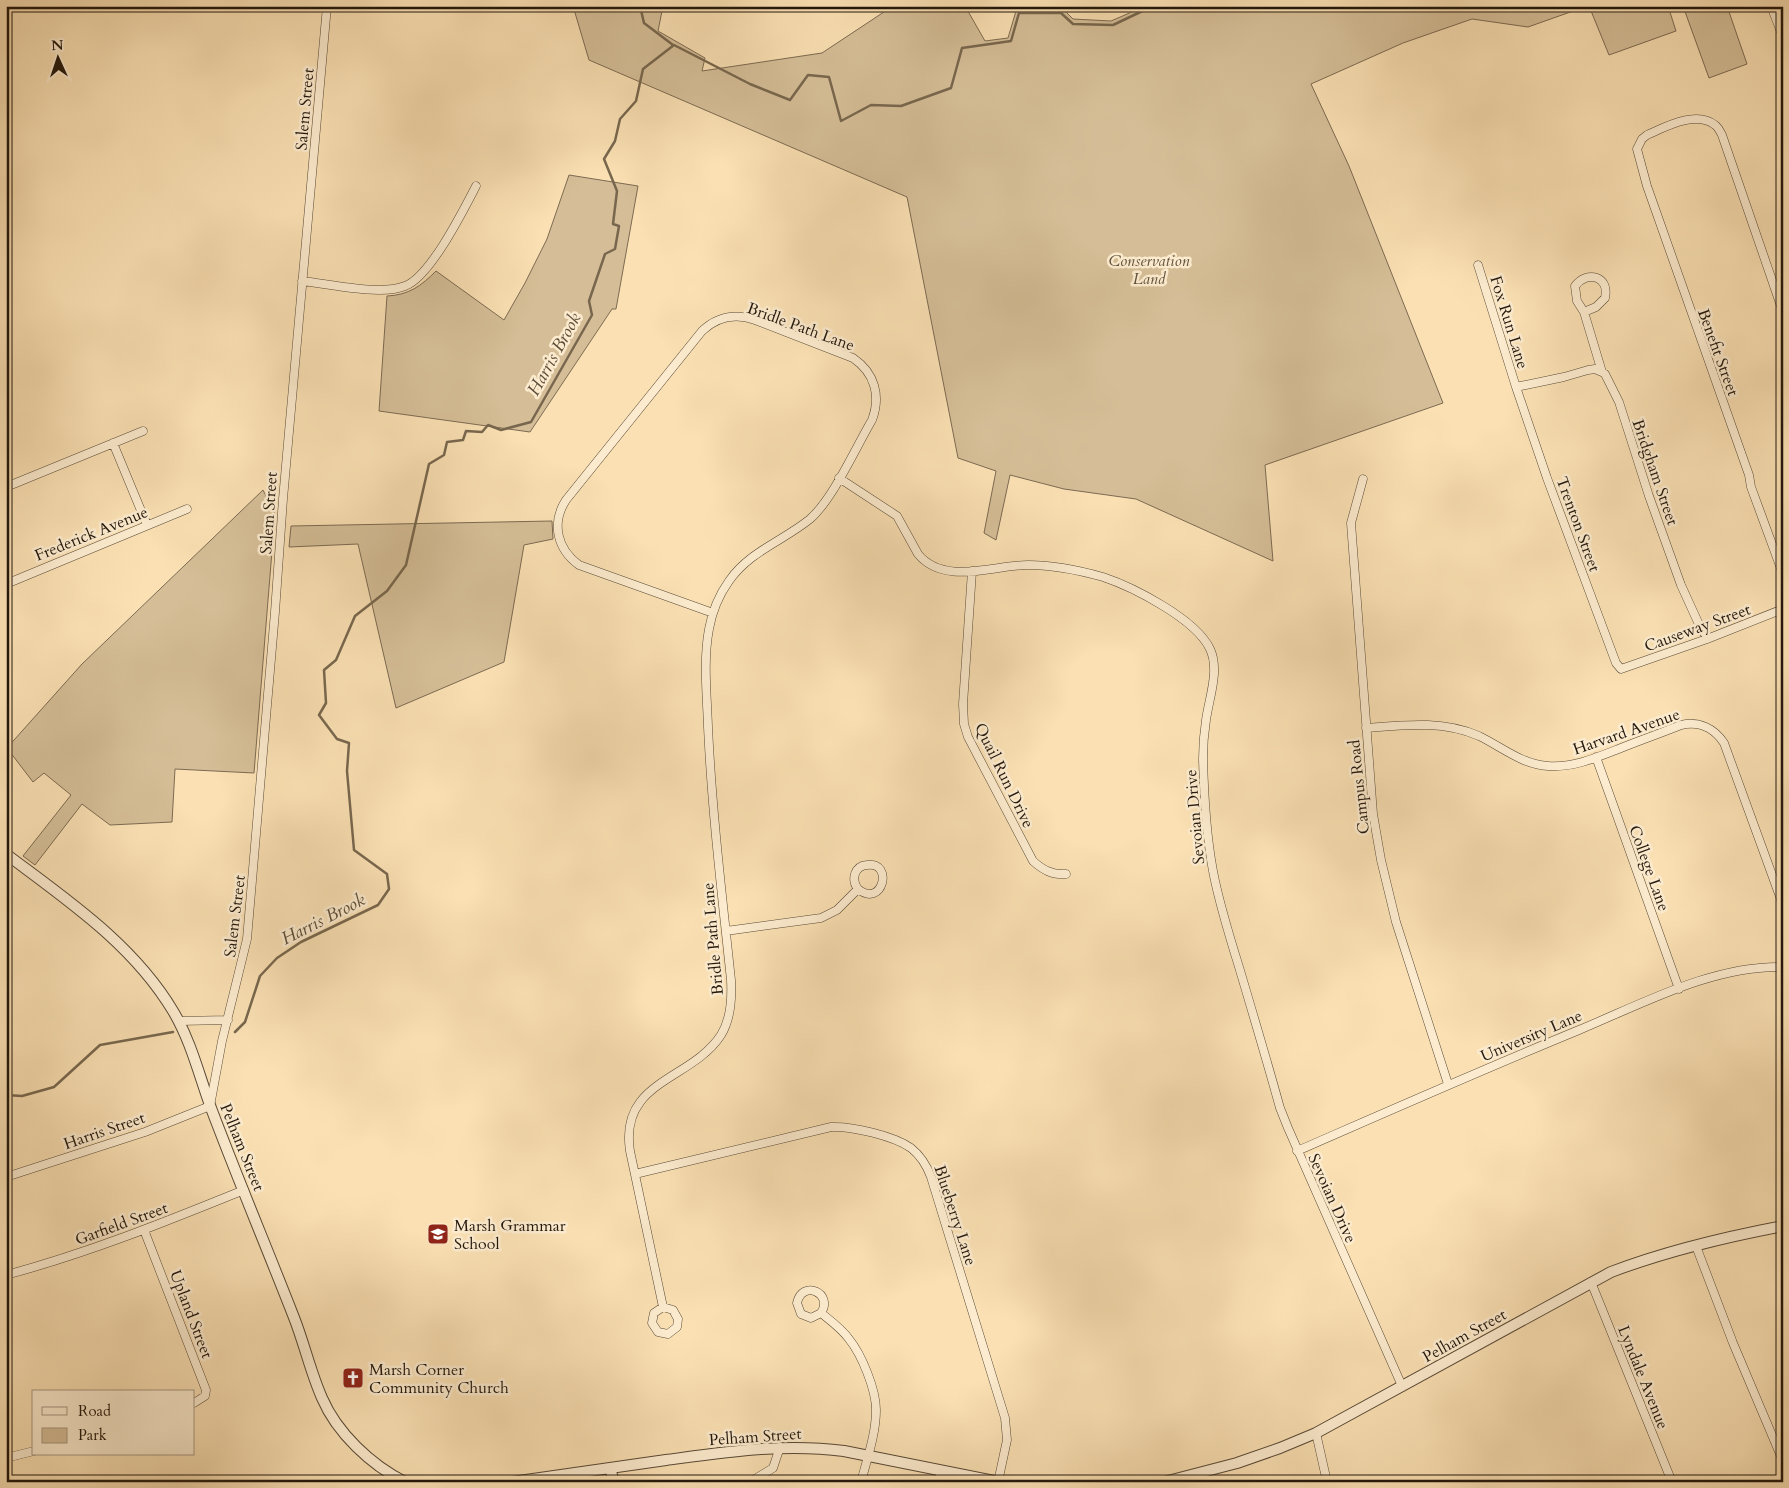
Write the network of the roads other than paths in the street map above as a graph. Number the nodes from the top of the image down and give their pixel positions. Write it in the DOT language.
graph roads {
  1 [pos="327,6"];
  2 [pos="1771,6"];
  3 [pos="1783,37"];
  4 [pos="476,186"];
  5 [pos="1478,265"];
  6 [pos="302,281"];
  7 [pos="1584,312"];
  8 [pos="1783,312"];
  9 [pos="1602,372"];
  10 [pos="1516,387"];
  11 [pos="142,431"];
  12 [pos="113,443"];
  13 [pos="839,478"];
  14 [pos="1363,479"];
  15 [pos="6,487"];
  16 [pos="187,509"];
  17 [pos="147,525"];
  18 [pos="972,571"];
  19 [pos="1783,574"];
  20 [pos="6,584"];
  21 [pos="1783,609"];
  22 [pos="713,613"];
  23 [pos="1707,639"];
  24 [pos="1621,669"];
  25 [pos="1366,728"];
  26 [pos="1596,757"];
  27 [pos="6,854"];
  28 [pos="1066,874"];
  29 [pos="858,889"];
  30 [pos="1783,905"];
  31 [pos="726,931"];
  32 [pos="1783,967"];
  33 [pos="1679,989"];
  34 [pos="228,1020"];
  35 [pos="179,1021"];
  36 [pos="1448,1084"];
  37 [pos="210,1106"];
  38 [pos="1297,1151"];
  39 [pos="635,1174"];
  40 [pos="6,1177"];
  41 [pos="244,1190"];
  42 [pos="1783,1226"];
  43 [pos="144,1230"];
  44 [pos="1696,1246"];
  45 [pos="6,1275"];
  46 [pos="1591,1282"];
  47 [pos="663,1307"];
  48 [pos="821,1314"];
  49 [pos="1402,1386"];
  50 [pos="195,1403"];
  51 [pos="1316,1433"];
  52 [pos="780,1447"];
  53 [pos="32,1452"];
  54 [pos="868,1454"];
  55 [pos="6,1458"];
  56 [pos="1783,1461"];
  57 [pos="610,1468"];
  58 [pos="941,1470"];
  59 [pos="405,1482"];
  60 [pos="512,1482"];
  61 [pos="614,1482"];
  62 [pos="750,1482"];
  63 [pos="861,1482"];
  64 [pos="939,1482"];
  65 [pos="998,1482"];
  66 [pos="1164,1482"];
  67 [pos="1327,1482"];
  68 [pos="1672,1482"];
  1 -- 6 [label="street, Salem Street"];
  2 -- 3 [label="street"];
  4 -- 6 [label="street"];
  5 -- 10 [label="street, Fox Run Lane"];
  6 -- 34 [label="street, Salem Street"];
  7 -- 7 [label="street, Bridgham Street"];
  7 -- 9 [label="street, Bridgham Street"];
  8 -- 19 [label="street, Benefit Street"];
  9 -- 10 [label="street"];
  9 -- 23 [label="street, Bridgham Street"];
  10 -- 24 [label="street, Trenton Street"];
  11 -- 12 [label="street"];
  12 -- 15 [label="street"];
  12 -- 17 [label="street"];
  13 -- 18 [label="street, Sevoian Drive"];
  13 -- 22 [label="street, Bridle Path Lane"];
  13 -- 22 [label="street, Bridle Path Lane"];
  14 -- 25 [label="street, Campus Road"];
  16 -- 17 [label="street, Frederick Avenue"];
  17 -- 20 [label="street, Frederick Avenue"];
  18 -- 28 [label="street, Quail Run Drive"];
  18 -- 38 [label="street, Sevoian Drive"];
  21 -- 23 [label="street, Causeway Street"];
  22 -- 31 [label="street, Bridle Path Lane"];
  23 -- 24 [label="street, Causeway Street"];
  25 -- 26 [label="street, Harvard Avenue"];
  25 -- 36 [label="street, Campus Road"];
  26 -- 30 [label="street, Harvard Avenue"];
  26 -- 33 [label="street, College Lane"];
  27 -- 35 [label="street, Pelham Street"];
  29 -- 31 [label="street"];
  31 -- 39 [label="street, Bridle Path Lane"];
  32 -- 33 [label="street, University Lane"];
  33 -- 36 [label="street, University Lane"];
  34 -- 35 [label="street"];
  34 -- 37 [label="street, Salem Street"];
  35 -- 37 [label="street, Pelham Street"];
  36 -- 38 [label="street, University Lane"];
  37 -- 40 [label="street, Harris Street"];
  37 -- 41 [label="street, Pelham Street"];
  38 -- 49 [label="street, Sevoian Drive"];
  39 -- 47 [label="street, Bridle Path Lane"];
  39 -- 65 [label="street, Blueberry Lane"];
  41 -- 43 [label="street, Garfield Street"];
  41 -- 59 [label="street, Pelham Street"];
  42 -- 44 [label="street, Pelham Street"];
  43 -- 45 [label="street, Garfield Street"];
  43 -- 50 [label="street, Upland Street"];
  44 -- 46 [label="street, Pelham Street"];
  44 -- 56 [label="street"];
  46 -- 49 [label="street, Pelham Street"];
  46 -- 68 [label="street, Lyndale Avenue"];
  48 -- 54 [label="street"];
  49 -- 51 [label="street, Pelham Street"];
  51 -- 66 [label="street, Pelham Street"];
  51 -- 67 [label="street"];
  52 -- 54 [label="street, Pelham Street"];
  52 -- 57 [label="street, Pelham Street"];
  52 -- 62 [label="street"];
  53 -- 55 [label="street"];
  54 -- 58 [label="street, Pelham Street"];
  54 -- 63 [label="street"];
  57 -- 60 [label="street, Pelham Street"];
  57 -- 61 [label="street"];
  58 -- 64 [label="street"];
  58 -- 65 [label="street, Pelham Street"];
}
